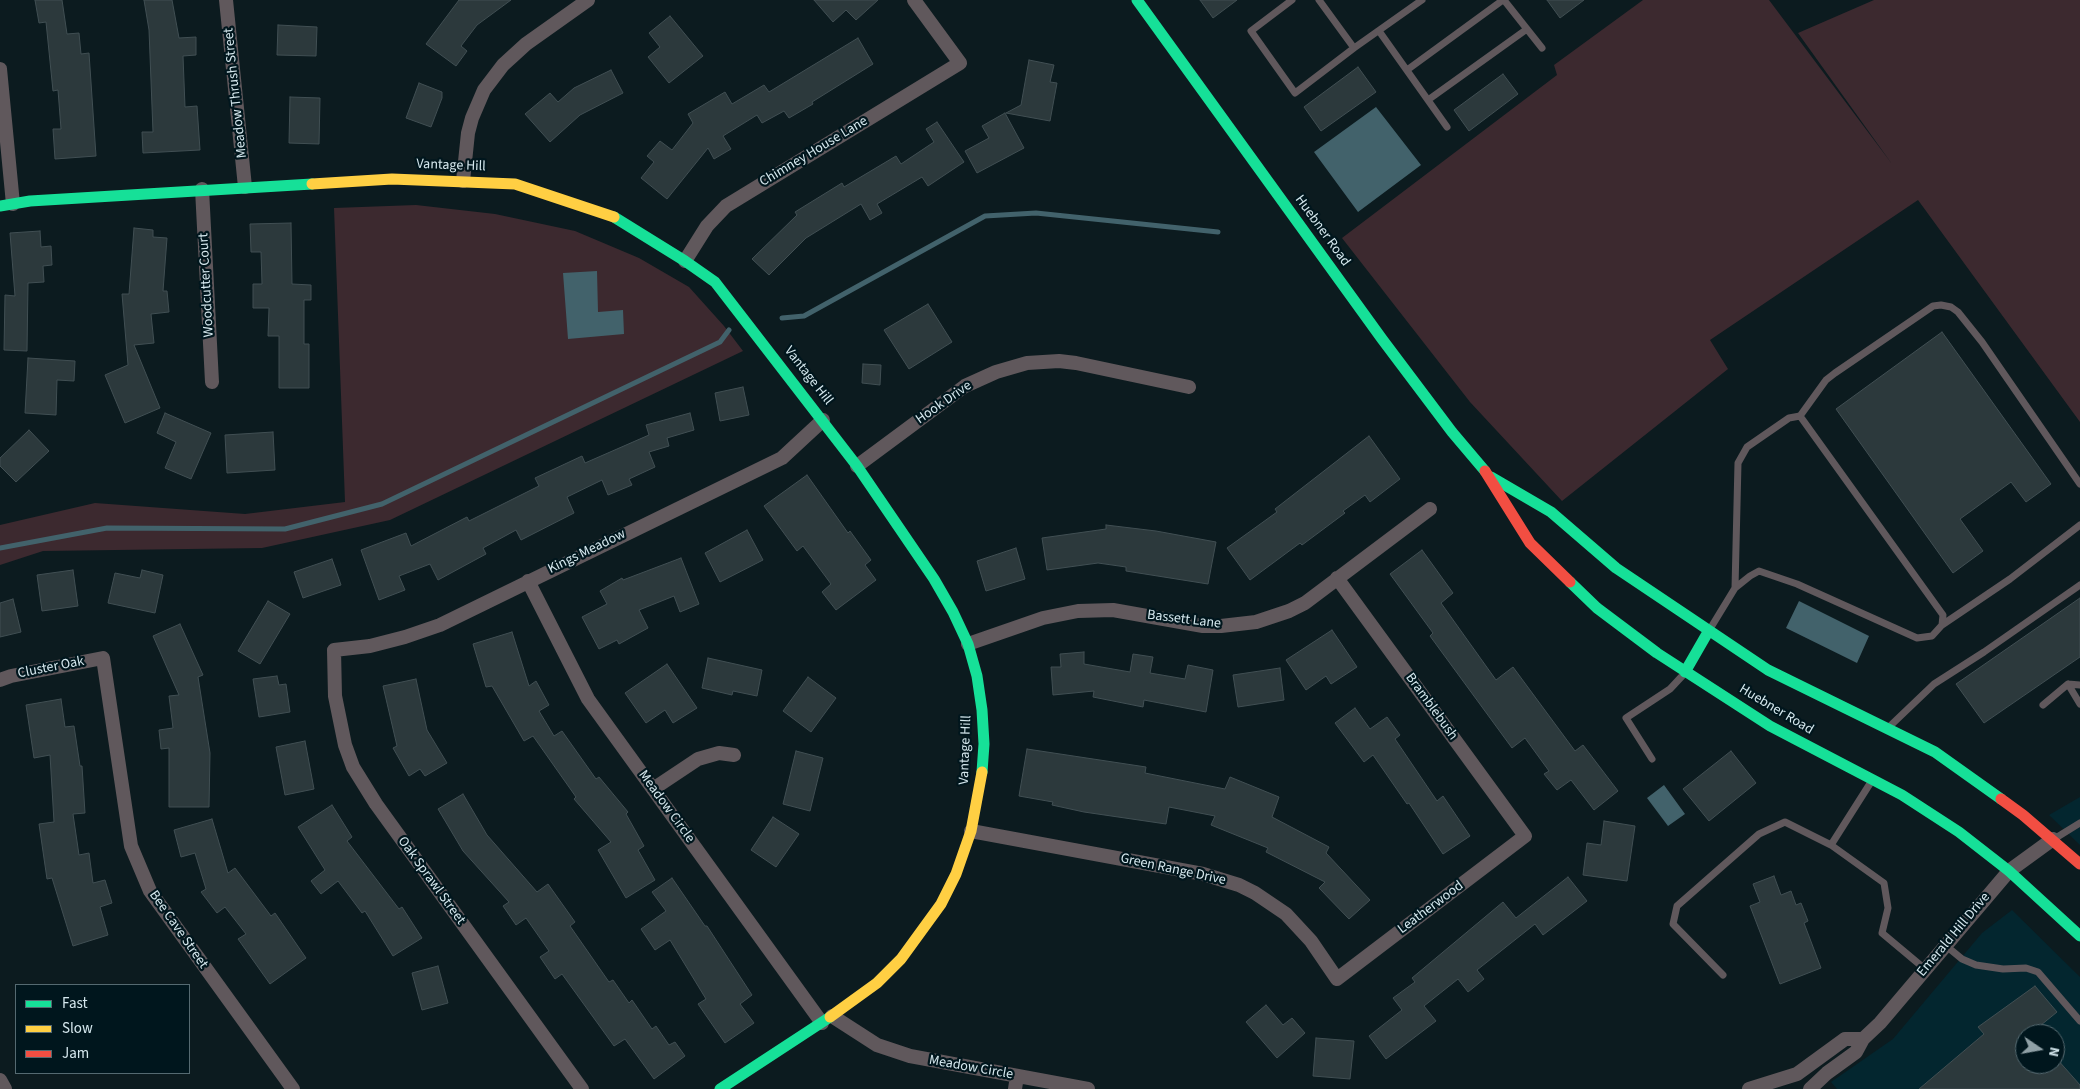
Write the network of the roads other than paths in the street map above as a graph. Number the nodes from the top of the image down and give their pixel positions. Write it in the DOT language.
graph roads {
  1 [pos="226,0"];
  2 [pos="588,0"];
  3 [pos="914,0"];
  4 [pos="1137,0"];
  5 [pos="1292,0"];
  6 [pos="1319,0"];
  7 [pos="1422,0"];
  8 [pos="1504,0"];
  9 [pos="1527,29"];
  10 [pos="1379,31"];
  11 [pos="1354,48"];
  12 [pos="1542,48"];
  13 [pos="0,69"];
  14 [pos="1407,70"];
  15 [pos="1428,100"];
  16 [pos="1447,127"];
  17 [pos="463,181"];
  18 [pos="245,187"];
  19 [pos="202,189"];
  20 [pos="6,205"];
  21 [pos="685,261"];
  22 [pos="212,382"];
  23 [pos="1189,387"];
  24 [pos="1800,416"];
  25 [pos="823,420"];
  26 [pos="857,466"];
  27 [pos="1489,476"];
  28 [pos="2080,484"];
  29 [pos="1430,509"];
  30 [pos="2080,526"];
  31 [pos="1337,578"];
  32 [pos="528,581"];
  33 [pos="2080,585"];
  34 [pos="1735,588"];
  35 [pos="1942,625"];
  36 [pos="1708,632"];
  37 [pos="968,644"];
  38 [pos="334,650"];
  39 [pos="102,658"];
  40 [pos="1685,672"];
  41 [pos="0,680"];
  42 [pos="2068,684"];
  43 [pos="2080,685"];
  44 [pos="2080,704"];
  45 [pos="2043,705"];
  46 [pos="1887,728"];
  47 [pos="734,755"];
  48 [pos="1652,759"];
  49 [pos="1872,780"];
  50 [pos="653,788"];
  51 [pos="2080,823"];
  52 [pos="971,831"];
  53 [pos="1525,836"];
  54 [pos="2054,839"];
  55 [pos="1831,845"];
  56 [pos="2080,864"];
  57 [pos="2009,871"];
  58 [pos="2080,936"];
  59 [pos="1944,945"];
  60 [pos="1925,969"];
  61 [pos="1724,975"];
  62 [pos="1337,980"];
  63 [pos="827,1019"];
  64 [pos="2080,1021"];
  65 [pos="1863,1040"];
  66 [pos="0,1080"];
  67 [pos="1016,1082"];
  68 [pos="5,1089"];
  69 [pos="293,1089"];
  70 [pos="582,1089"];
  71 [pos="720,1089"];
  72 [pos="1088,1089"];
  73 [pos="1749,1089"];
  74 [pos="1810,1089"];
  1 -- 18 [label="street, Meadow Thrush Street"];
  2 -- 17 [label="street"];
  3 -- 21 [label="street, Chimney House Lane"];
  4 -- 27 [label="main road, Huebner Road"];
  5 -- 11 [label="lane"];
  6 -- 11 [label="lane"];
  7 -- 10 [label="lane"];
  8 -- 9 [label="lane"];
  8 -- 14 [label="lane"];
  9 -- 12 [label="lane"];
  9 -- 15 [label="lane"];
  10 -- 11 [label="lane"];
  10 -- 14 [label="lane"];
  13 -- 20 [label="street"];
  14 -- 15 [label="lane"];
  15 -- 16 [label="lane"];
  17 -- 18 [label="main road, Vantage Hill"];
  17 -- 21 [label="main road, Vantage Hill"];
  18 -- 19 [label="main road, Vantage Hill"];
  19 -- 20 [label="main road, Vantage Hill"];
  19 -- 22 [label="street, Woodcutter Court"];
  21 -- 25 [label="main road, Vantage Hill"];
  23 -- 26 [label="street, Hook Drive"];
  24 -- 28 [label="lane"];
  24 -- 34 [label="lane"];
  24 -- 35 [label="lane"];
  25 -- 26 [label="main road, Vantage Hill"];
  25 -- 32 [label="street, Kings Meadow"];
  26 -- 37 [label="main road, Vantage Hill"];
  27 -- 36 [label="main road, Huebner Road"];
  27 -- 40 [label="main road, Huebner Road"];
  29 -- 31 [label="street, Bassett Lane"];
  30 -- 35 [label="lane"];
  31 -- 37 [label="street, Bassett Lane"];
  31 -- 53 [label="street, Bramblebush"];
  32 -- 38 [label="street, Kings Meadow"];
  32 -- 50 [label="street, Meadow Circle"];
  33 -- 46 [label="lane"];
  34 -- 35 [label="lane"];
  34 -- 36 [label="lane"];
  36 -- 40 [label="main road"];
  36 -- 46 [label="main road, Huebner Road"];
  37 -- 52 [label="main road, Vantage Hill"];
  38 -- 70 [label="street, Oak Sprawl Street"];
  39 -- 41 [label="street, Cluster Oak"];
  39 -- 69 [label="street, Bee Cave Street"];
  40 -- 48 [label="lane"];
  40 -- 49 [label="main road, Huebner Road"];
  42 -- 43 [label="lane"];
  42 -- 44 [label="lane"];
  42 -- 45 [label="lane"];
  46 -- 54 [label="main road, Huebner Road"];
  47 -- 50 [label="street"];
  49 -- 55 [label="lane"];
  49 -- 57 [label="main road, Huebner Road"];
  50 -- 63 [label="street, Meadow Circle"];
  51 -- 54 [label="lane"];
  52 -- 62 [label="street, Green Range Drive"];
  52 -- 63 [label="main road, Vantage Hill"];
  53 -- 62 [label="street, Leatherwood"];
  54 -- 56 [label="main road, Huebner Road"];
  54 -- 57 [label="street, Emerald Hill Drive"];
  55 -- 60 [label="lane"];
  55 -- 61 [label="lane"];
  57 -- 58 [label="main road, Huebner Road"];
  57 -- 59 [label="street, Emerald Hill Drive"];
  59 -- 60 [label="street, Emerald Hill Drive"];
  59 -- 64 [label="lane"];
  60 -- 65 [label="street, Emerald Hill Drive"];
  63 -- 67 [label="street, Meadow Circle"];
  63 -- 71 [label="main road, Vantage Hill"];
  65 -- 73 [label="street"];
  65 -- 74 [label="street, Emerald Hill Drive"];
  66 -- 68 [label="street"];
  67 -- 72 [label="street, Meadow Circle"];
}
